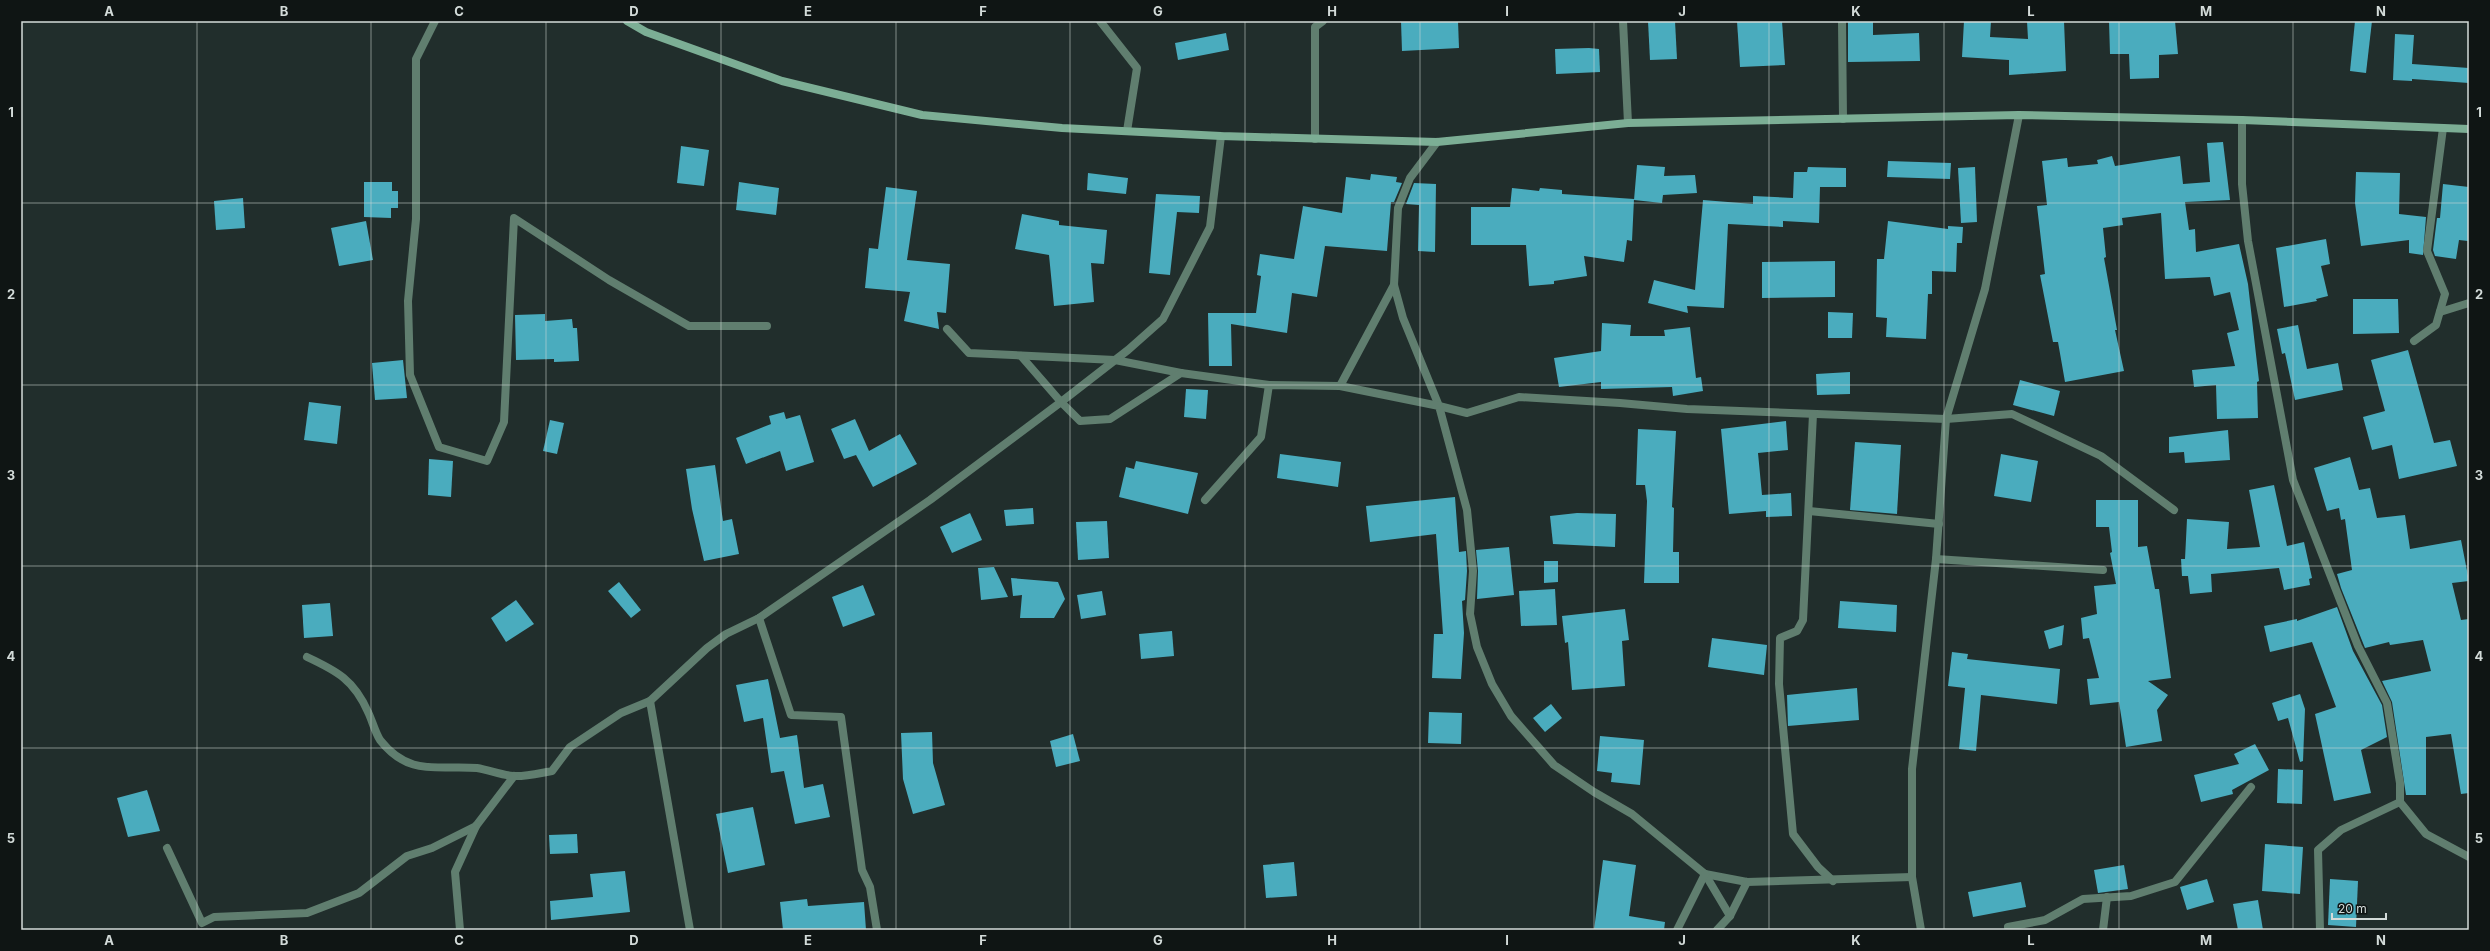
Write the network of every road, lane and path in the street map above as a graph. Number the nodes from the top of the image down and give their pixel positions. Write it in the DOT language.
graph roads {
  1 [pos="435,21"];
  2 [pos="627,21"];
  3 [pos="1100,21"];
  4 [pos="1323,21"];
  5 [pos="1623,21"];
  6 [pos="1842,21"];
  7 [pos="2019,115"];
  8 [pos="1843,119"];
  9 [pos="2242,120"];
  10 [pos="1628,123"];
  11 [pos="2443,128"];
  12 [pos="2469,129"];
  13 [pos="1127,131"];
  14 [pos="1221,136"];
  15 [pos="1315,139"];
  16 [pos="1437,142"];
  17 [pos="1394,285"];
  18 [pos="2469,303"];
  19 [pos="2440,312"];
  20 [pos="767,326"];
  21 [pos="947,329"];
  22 [pos="2414,341"];
  23 [pos="1021,356"];
  24 [pos="1115,360"];
  25 [pos="1181,374"];
  26 [pos="1269,385"];
  27 [pos="1340,386"];
  28 [pos="1061,402"];
  29 [pos="1440,406"];
  30 [pos="1813,414"];
  31 [pos="1946,419"];
  32 [pos="1204,500"];
  33 [pos="2174,510"];
  34 [pos="1808,511"];
  35 [pos="1939,524"];
  36 [pos="1936,559"];
  37 [pos="2103,570"];
  38 [pos="759,618"];
  39 [pos="307,657"];
  40 [pos="650,700"];
  41 [pos="514,776"];
  42 [pos="2251,787"];
  43 [pos="2400,802"];
  44 [pos="476,826"];
  45 [pos="167,848"];
  46 [pos="2469,857"];
  47 [pos="1705,874"];
  48 [pos="1912,877"];
  49 [pos="1833,881"];
  50 [pos="1747,882"];
  51 [pos="2107,897"];
  52 [pos="1730,916"];
  53 [pos="2008,927"];
  54 [pos="460,930"];
  55 [pos="690,930"];
  56 [pos="877,930"];
  57 [pos="1677,930"];
  58 [pos="1717,930"];
  59 [pos="1921,930"];
  60 [pos="2103,930"];
  61 [pos="2320,930"];
  1 -- 20 [label="street"];
  2 -- 13 [label="main road"];
  3 -- 13 [label="street"];
  4 -- 15 [label="street"];
  5 -- 10 [label="street"];
  6 -- 8 [label="street"];
  7 -- 8 [label="main road"];
  7 -- 9 [label="main road"];
  7 -- 31 [label="street"];
  8 -- 10 [label="main road"];
  9 -- 11 [label="main road"];
  9 -- 43 [label="street"];
  10 -- 16 [label="main road"];
  11 -- 12 [label="main road"];
  11 -- 19 [label="street"];
  13 -- 14 [label="main road"];
  14 -- 15 [label="main road"];
  14 -- 24 [label="street"];
  15 -- 16 [label="main road"];
  16 -- 17 [label="street"];
  17 -- 27 [label="street"];
  17 -- 29 [label="street"];
  18 -- 19 [label="street"];
  19 -- 22 [label="street"];
  21 -- 23 [label="street"];
  23 -- 24 [label="street"];
  23 -- 28 [label="street"];
  24 -- 25 [label="street"];
  24 -- 28 [label="street"];
  25 -- 26 [label="street"];
  25 -- 28 [label="street"];
  26 -- 27 [label="street"];
  26 -- 32 [label="street"];
  27 -- 29 [label="street"];
  28 -- 38 [label="street"];
  29 -- 30 [label="street"];
  29 -- 47 [label="street"];
  30 -- 31 [label="street"];
  30 -- 34 [label="street"];
  31 -- 33 [label="street"];
  31 -- 35 [label="street"];
  34 -- 35 [label="street"];
  34 -- 49 [label="street"];
  35 -- 36 [label="street"];
  36 -- 37 [label="street"];
  36 -- 48 [label="street"];
  38 -- 40 [label="street"];
  38 -- 56 [label="street"];
  39 -- 41 [label="street"];
  40 -- 41 [label="street"];
  40 -- 55 [label="street"];
  41 -- 44 [label="street"];
  42 -- 51 [label="street"];
  43 -- 46 [label="street"];
  43 -- 61 [label="street"];
  44 -- 45 [label="street"];
  44 -- 54 [label="street"];
  47 -- 50 [label="street"];
  47 -- 52 [label="street"];
  47 -- 57 [label="street"];
  48 -- 49 [label="street"];
  48 -- 59 [label="street"];
  49 -- 50 [label="street"];
  50 -- 52 [label="street"];
  51 -- 53 [label="street"];
  51 -- 60 [label="street"];
  52 -- 58 [label="street"];
}
